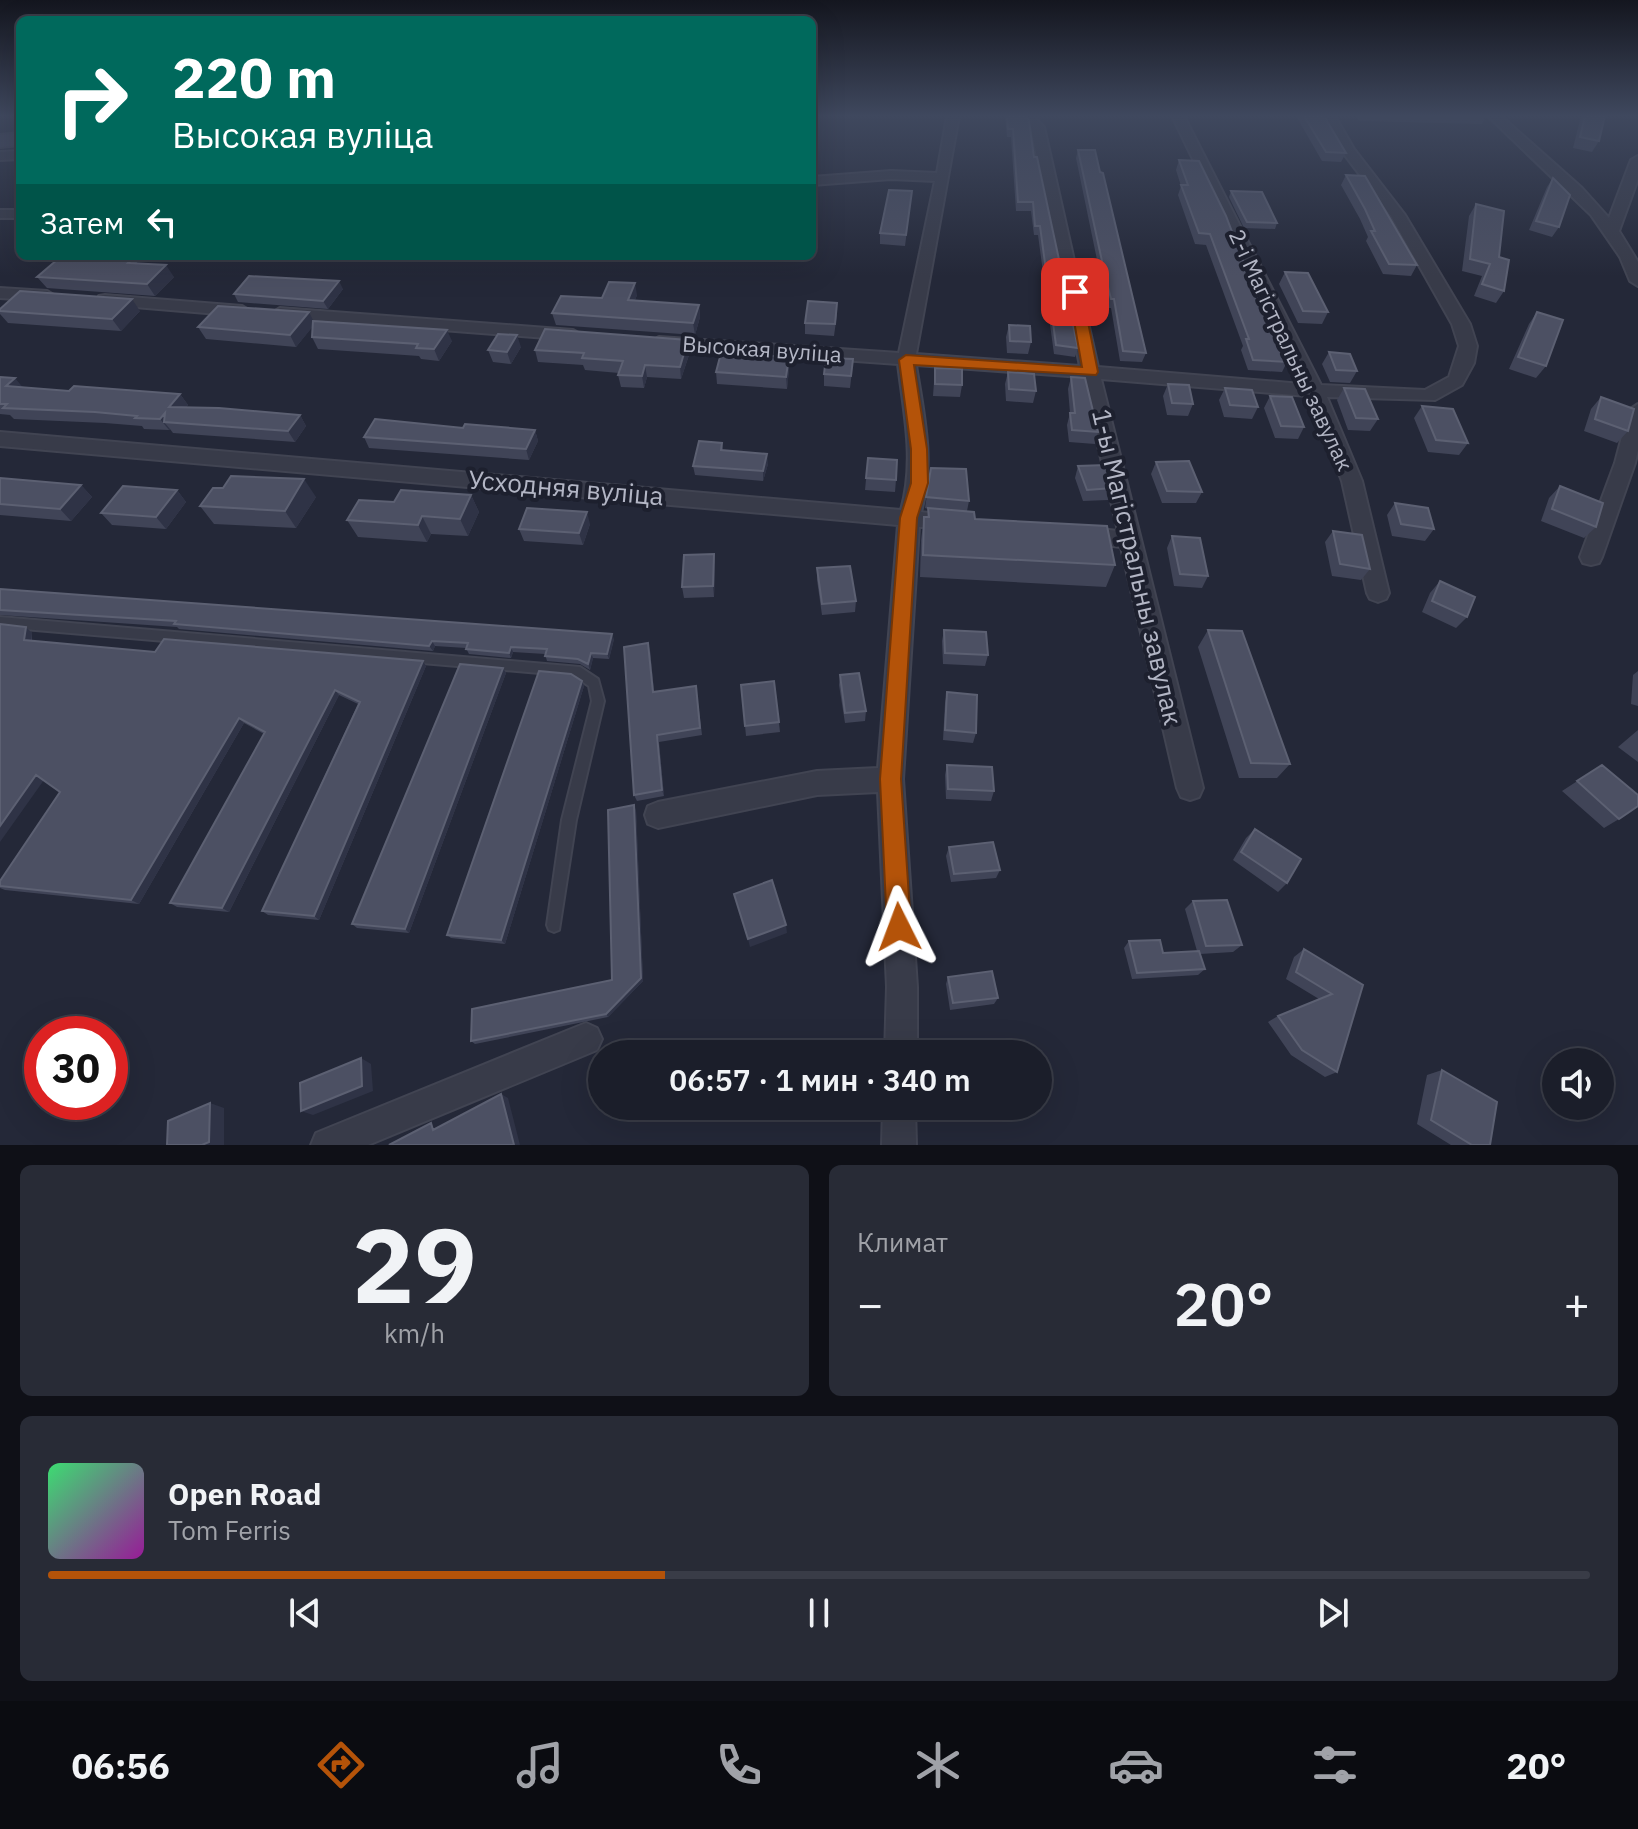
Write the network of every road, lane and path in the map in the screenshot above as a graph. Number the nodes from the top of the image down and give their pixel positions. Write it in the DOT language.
graph roads {
  1 [pos="944,169"];
  2 [pos="1047,169"];
  3 [pos="1205,169"];
  4 [pos="1363,169"];
  5 [pos="1553,169"];
  6 [pos="1635,169"];
  7 [pos="943,177"];
  8 [pos="816,181"];
  9 [pos="1611,233"];
  10 [pos="1638,281"];
  11 [pos="0,293"];
  12 [pos="588,336"];
  13 [pos="636,340"];
  14 [pos="906,360"];
  15 [pos="1090,372"];
  16 [pos="1315,391"];
  17 [pos="1638,410"];
  18 [pos="0,439"];
  19 [pos="909,518"];
  20 [pos="973,524"];
  21 [pos="1068,534"];
  22 [pos="1132,540"];
  23 [pos="1591,557"];
  24 [pos="1378,593"];
  25 [pos="0,622"];
  26 [pos="890,779"];
  27 [pos="1190,788"];
  28 [pos="658,815"];
  29 [pos="554,925"];
  30 [pos="586,1039"];
  31 [pos="901,1040"];
  32 [pos="899,1120"];
  33 [pos="328,1145"];
  34 [pos="899,1145"];
  1 -- 7 [label="street"];
  2 -- 15 [label="street, 1-ы Магістральны завулак"];
  3 -- 16 [label="street, 2-і Магістральны завулак"];
  4 -- 16 [label="street, Высокая вуліца"];
  5 -- 9 [label="street"];
  6 -- 9 [label="street"];
  7 -- 8 [label="street"];
  7 -- 14 [label="street"];
  9 -- 10 [label="street"];
  11 -- 12 [label="street"];
  13 -- 14 [label="street, Высокая вуліца"];
  14 -- 15 [label="street, Высокая вуліца"];
  14 -- 19 [label="street"];
  15 -- 16 [label="street, Высокая вуліца"];
  15 -- 22 [label="street, 1-ы Магістральны завулак"];
  16 -- 24 [label="street, 2-і Магістральны завулак"];
  17 -- 23 [label="street"];
  18 -- 19 [label="street, Усходняя вуліца"];
  19 -- 20 [label="street, Усходняя вуліца"];
  19 -- 26 [label="street"];
  21 -- 22 [label="street"];
  22 -- 27 [label="street, 1-ы Магістральны завулак"];
  25 -- 29 [label="lane"];
  26 -- 28 [label="street"];
  26 -- 31 [label="street"];
  30 -- 33 [label="street"];
  32 -- 34 [label="street"];
}
